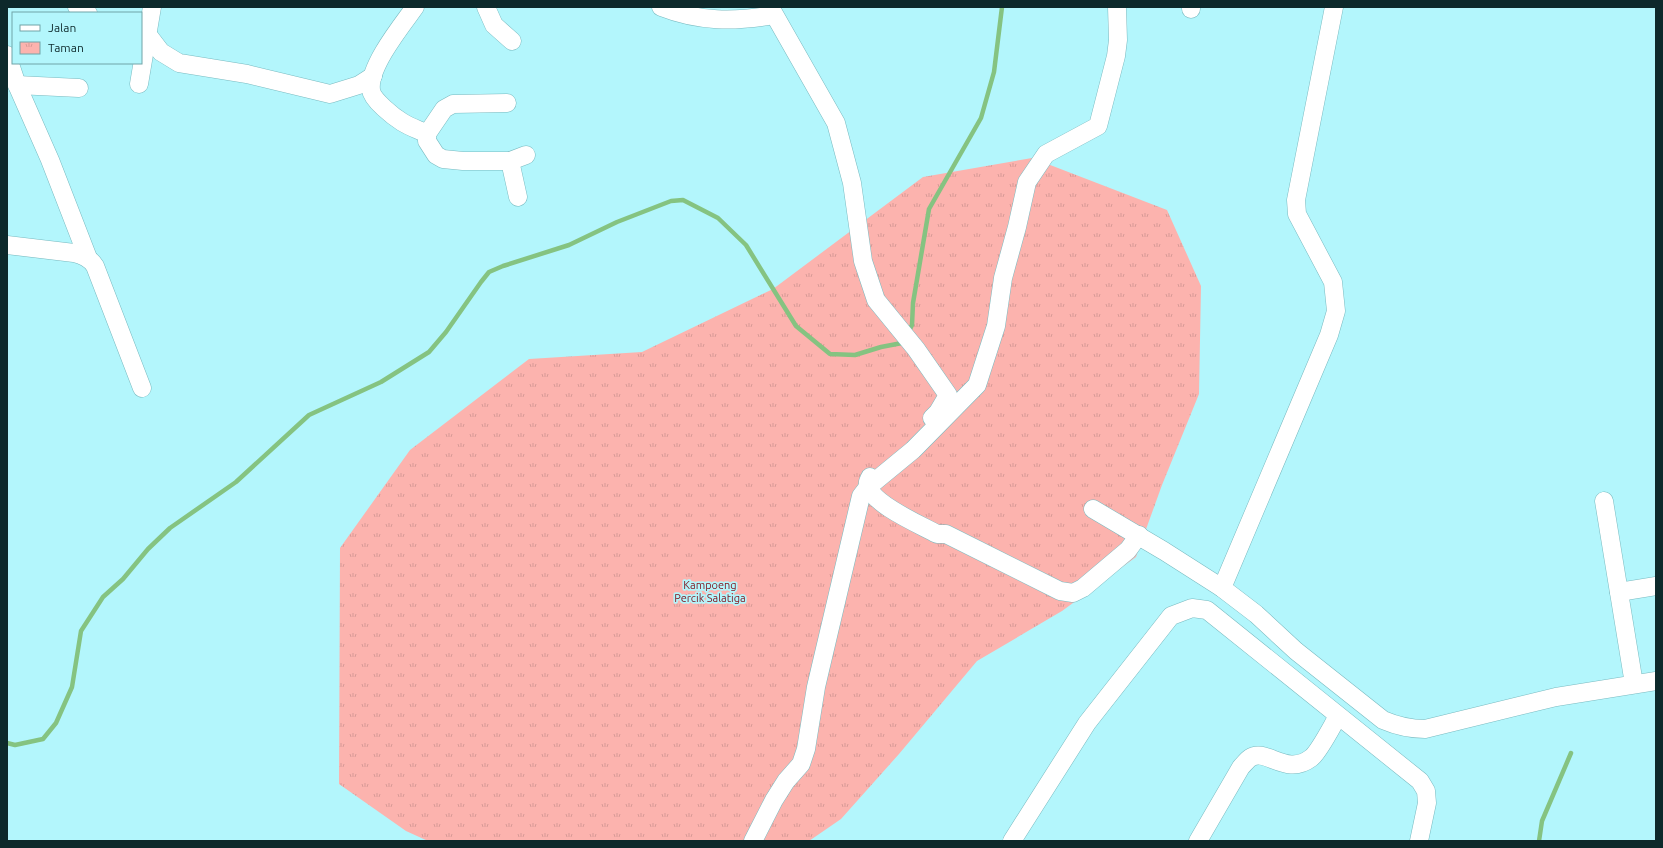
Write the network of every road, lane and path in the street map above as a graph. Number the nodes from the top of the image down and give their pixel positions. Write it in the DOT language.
graph roads {
  1 [pos="77,7"];
  2 [pos="152,7"];
  3 [pos="415,7"];
  4 [pos="486,7"];
  5 [pos="661,7"];
  6 [pos="1117,7"];
  7 [pos="1334,7"];
  8 [pos="772,11"];
  9 [pos="86,12"];
  10 [pos="146,29"];
  11 [pos="512,41"];
  12 [pos="7,55"];
  13 [pos="142,60"];
  14 [pos="142,64"];
  15 [pos="373,76"];
  16 [pos="139,84"];
  17 [pos="17,85"];
  18 [pos="79,88"];
  19 [pos="507,103"];
  20 [pos="427,134"];
  21 [pos="518,197"];
  22 [pos="7,245"];
  23 [pos="88,258"];
  24 [pos="142,388"];
  25 [pos="868,487"];
  26 [pos="1604,501"];
  27 [pos="1093,509"];
  28 [pos="1138,535"];
  29 [pos="1656,586"];
  30 [pos="1222,588"];
  31 [pos="1619,592"];
  32 [pos="1656,681"];
  33 [pos="1634,684"];
  34 [pos="1338,716"];
  35 [pos="753,841"];
  36 [pos="1012,841"];
  37 [pos="1198,841"];
  38 [pos="1419,841"];
  1 -- 9 [label="street"];
  2 -- 10 [label="street"];
  3 -- 15 [label="street"];
  4 -- 11 [label="street"];
  5 -- 8 [label="street"];
  6 -- 25 [label="street"];
  7 -- 30 [label="street"];
  8 -- 25 [label="street"];
  10 -- 13 [label="street"];
  10 -- 15 [label="street"];
  12 -- 17 [label="street"];
  14 -- 16 [label="street"];
  15 -- 20 [label="street"];
  17 -- 18 [label="street"];
  17 -- 23 [label="street"];
  19 -- 20 [label="street"];
  20 -- 21 [label="street"];
  22 -- 23 [label="street"];
  23 -- 24 [label="street"];
  25 -- 28 [label="street"];
  25 -- 35 [label="street"];
  26 -- 31 [label="street"];
  27 -- 28 [label="street"];
  28 -- 30 [label="street"];
  29 -- 31 [label="street"];
  30 -- 33 [label="street"];
  31 -- 33 [label="street"];
  32 -- 33 [label="street"];
  34 -- 36 [label="street"];
  34 -- 37 [label="street"];
  34 -- 38 [label="street"];
}
